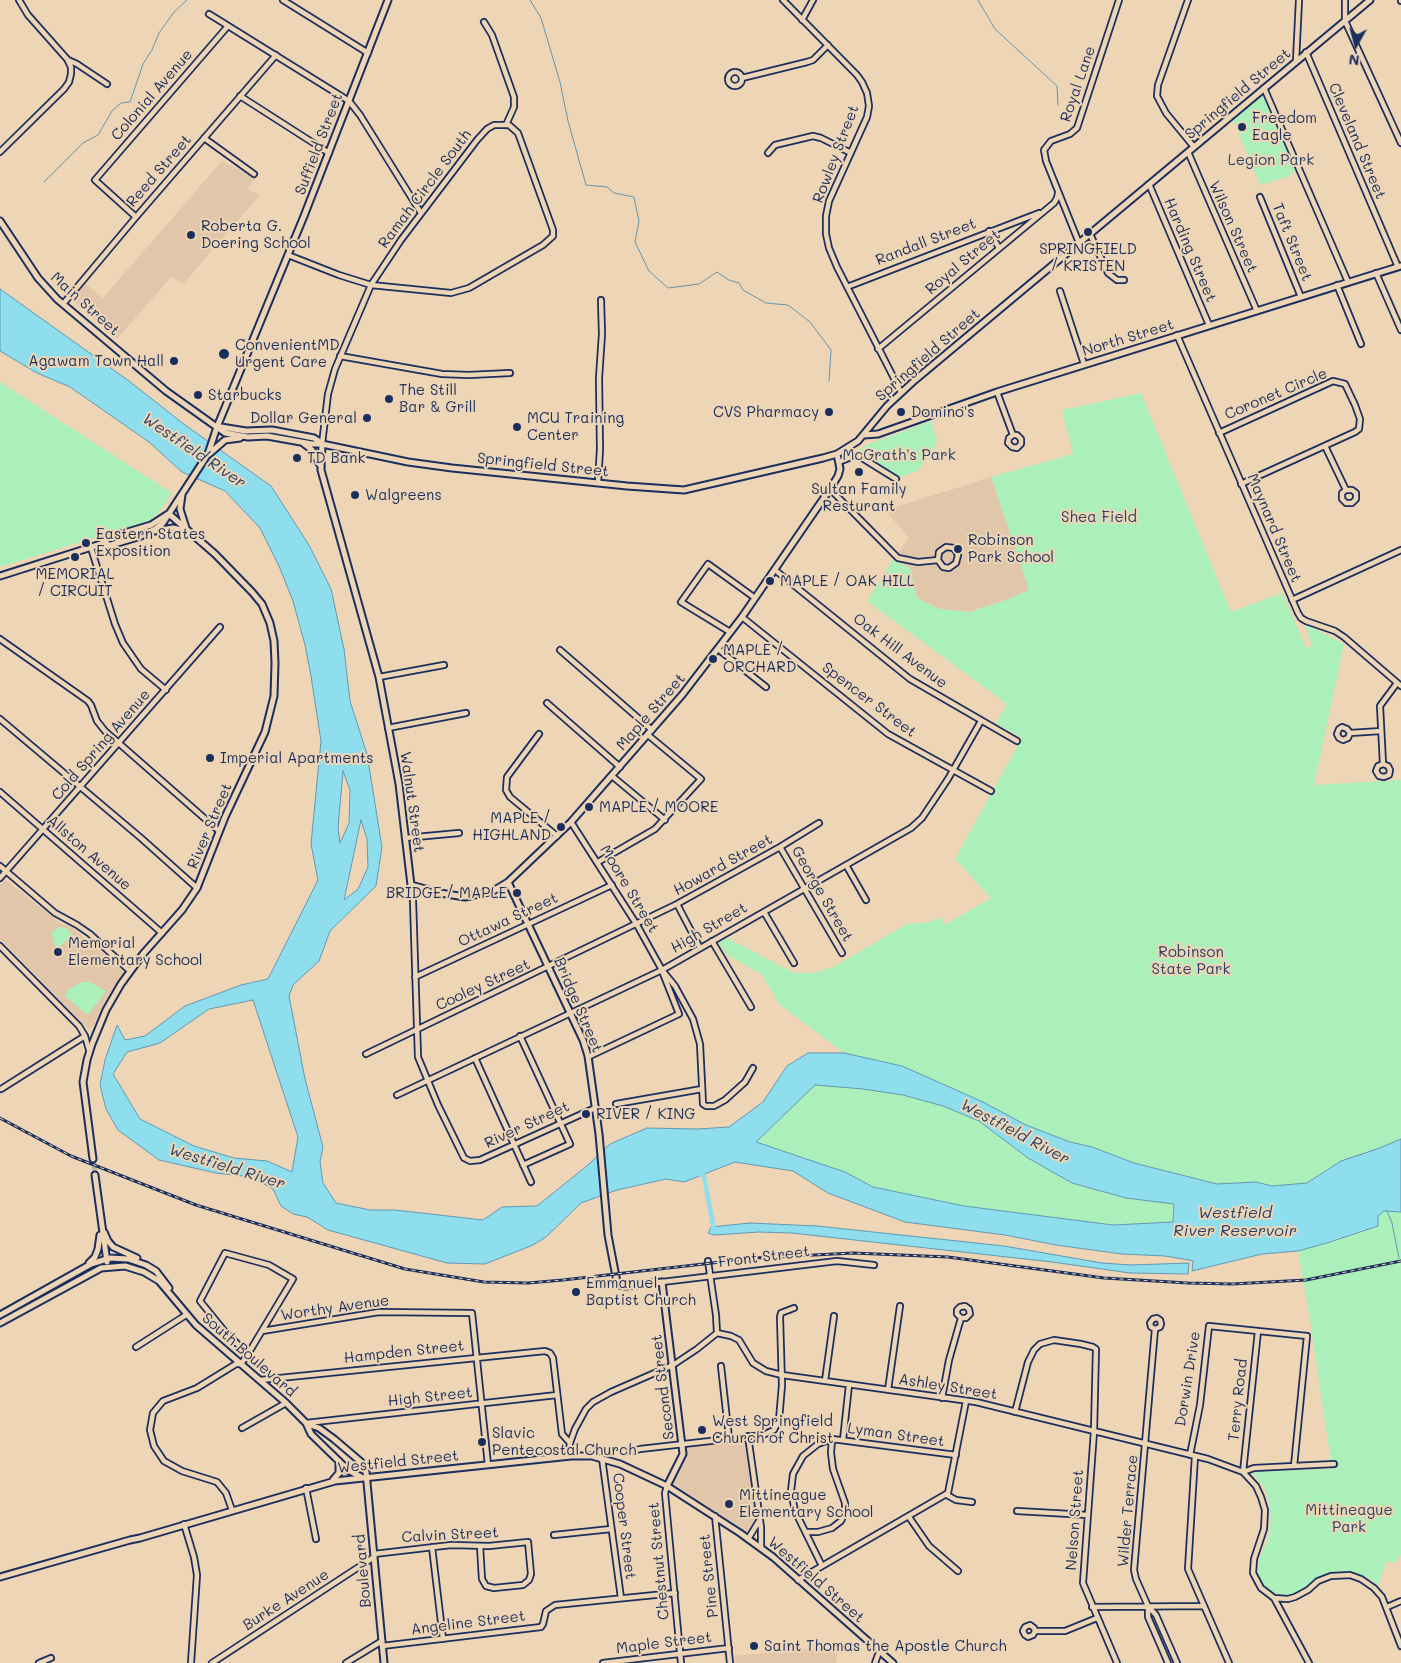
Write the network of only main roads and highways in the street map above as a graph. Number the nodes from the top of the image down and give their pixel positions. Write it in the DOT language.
graph roads {
  1 [pos="387,0"];
  2 [pos="1370,0"];
  3 [pos="0,221"];
  4 [pos="1399,266"];
  5 [pos="217,426"];
  6 [pos="864,435"];
  7 [pos="248,437"];
  8 [pos="300,442"];
  9 [pos="322,444"];
  10 [pos="208,454"];
  11 [pos="837,454"];
  12 [pos="321,466"];
  13 [pos="182,494"];
  14 [pos="169,514"];
  15 [pos="188,530"];
  16 [pos="141,536"];
  17 [pos="102,544"];
  18 [pos="0,576"];
  19 [pos="508,882"];
  20 [pos="411,885"];
  21 [pos="93,1159"];
  22 [pos="95,1175"];
  23 [pos="603,1175"];
  24 [pos="101,1222"];
  25 [pos="106,1259"];
  26 [pos="108,1267"];
  27 [pos="80,1270"];
  28 [pos="156,1271"];
  29 [pos="662,1282"];
  30 [pos="177,1304"];
  31 [pos="0,1315"];
  32 [pos="0,1323"];
  33 [pos="306,1423"];
  34 [pos="339,1461"];
  35 [pos="367,1478"];
  36 [pos="331,1482"];
  37 [pos="667,1486"];
  38 [pos="0,1577"];
  39 [pos="384,1663"];
  40 [pos="893,1663"];
  1 -- 5 [label="main road, Suffield Street"];
  2 -- 6 [label="main road, Springfield Street"];
  3 -- 5 [label="main road, Main Street"];
  4 -- 6 [label="main road, North Street"];
  5 -- 7 [label="main road, Springfield Street"];
  5 -- 9 [label="main road, Springfield Street"];
  5 -- 10 [label="main road, Suffield Street"];
  6 -- 11 [label="main road, Springfield Street"];
  7 -- 8 [label="main road, Springfield Street"];
  7 -- 10 [label="main road"];
  8 -- 9 [label="main road, Springfield Street"];
  8 -- 12 [label="main road"];
  9 -- 11 [label="main road, Springfield Street"];
  9 -- 12 [label="main road, Walnut Street"];
  10 -- 13 [label="main road, Suffield Street"];
  11 -- 19 [label="main road, Maple Street"];
  12 -- 20 [label="main road, Walnut Street"];
  13 -- 14 [label="main road, Suffield Street"];
  13 -- 15 [label="main road"];
  14 -- 15 [label="main road, River Street"];
  14 -- 16 [label="main road, Suffield Street"];
  14 -- 17 [label="main road"];
  15 -- 16 [label="main road"];
  15 -- 21 [label="main road, River Street"];
  16 -- 17 [label="main road"];
  17 -- 18 [label="main road"];
  19 -- 20 [label="main road, Maple Street"];
  19 -- 23 [label="main road, Bridge Street"];
  22 -- 24 [label="main road"];
  23 -- 29 [label="main road, Front Street"];
  24 -- 25 [label="main road"];
  24 -- 27 [label="main road"];
  24 -- 28 [label="main road"];
  25 -- 26 [label="main road"];
  25 -- 27 [label="main road"];
  25 -- 28 [label="main road, South Boulevard"];
  26 -- 30 [label="main road, South Boulevard"];
  26 -- 32 [label="main road"];
  27 -- 31 [label="main road"];
  28 -- 30 [label="main road, South Boulevard"];
  29 -- 37 [label="main road, Second Street"];
  30 -- 33 [label="main road, South Boulevard"];
  33 -- 34 [label="main road, South Boulevard"];
  33 -- 35 [label="main road, South Boulevard"];
  34 -- 35 [label="main road, South Boulevard"];
  34 -- 36 [label="main road"];
  35 -- 36 [label="main road, Westfield Street"];
  35 -- 37 [label="main road, Westfield Street"];
  35 -- 39 [label="main road, Boulevard"];
  36 -- 38 [label="main road, Westfield Street"];
  37 -- 40 [label="main road, Westfield Street"];
}
